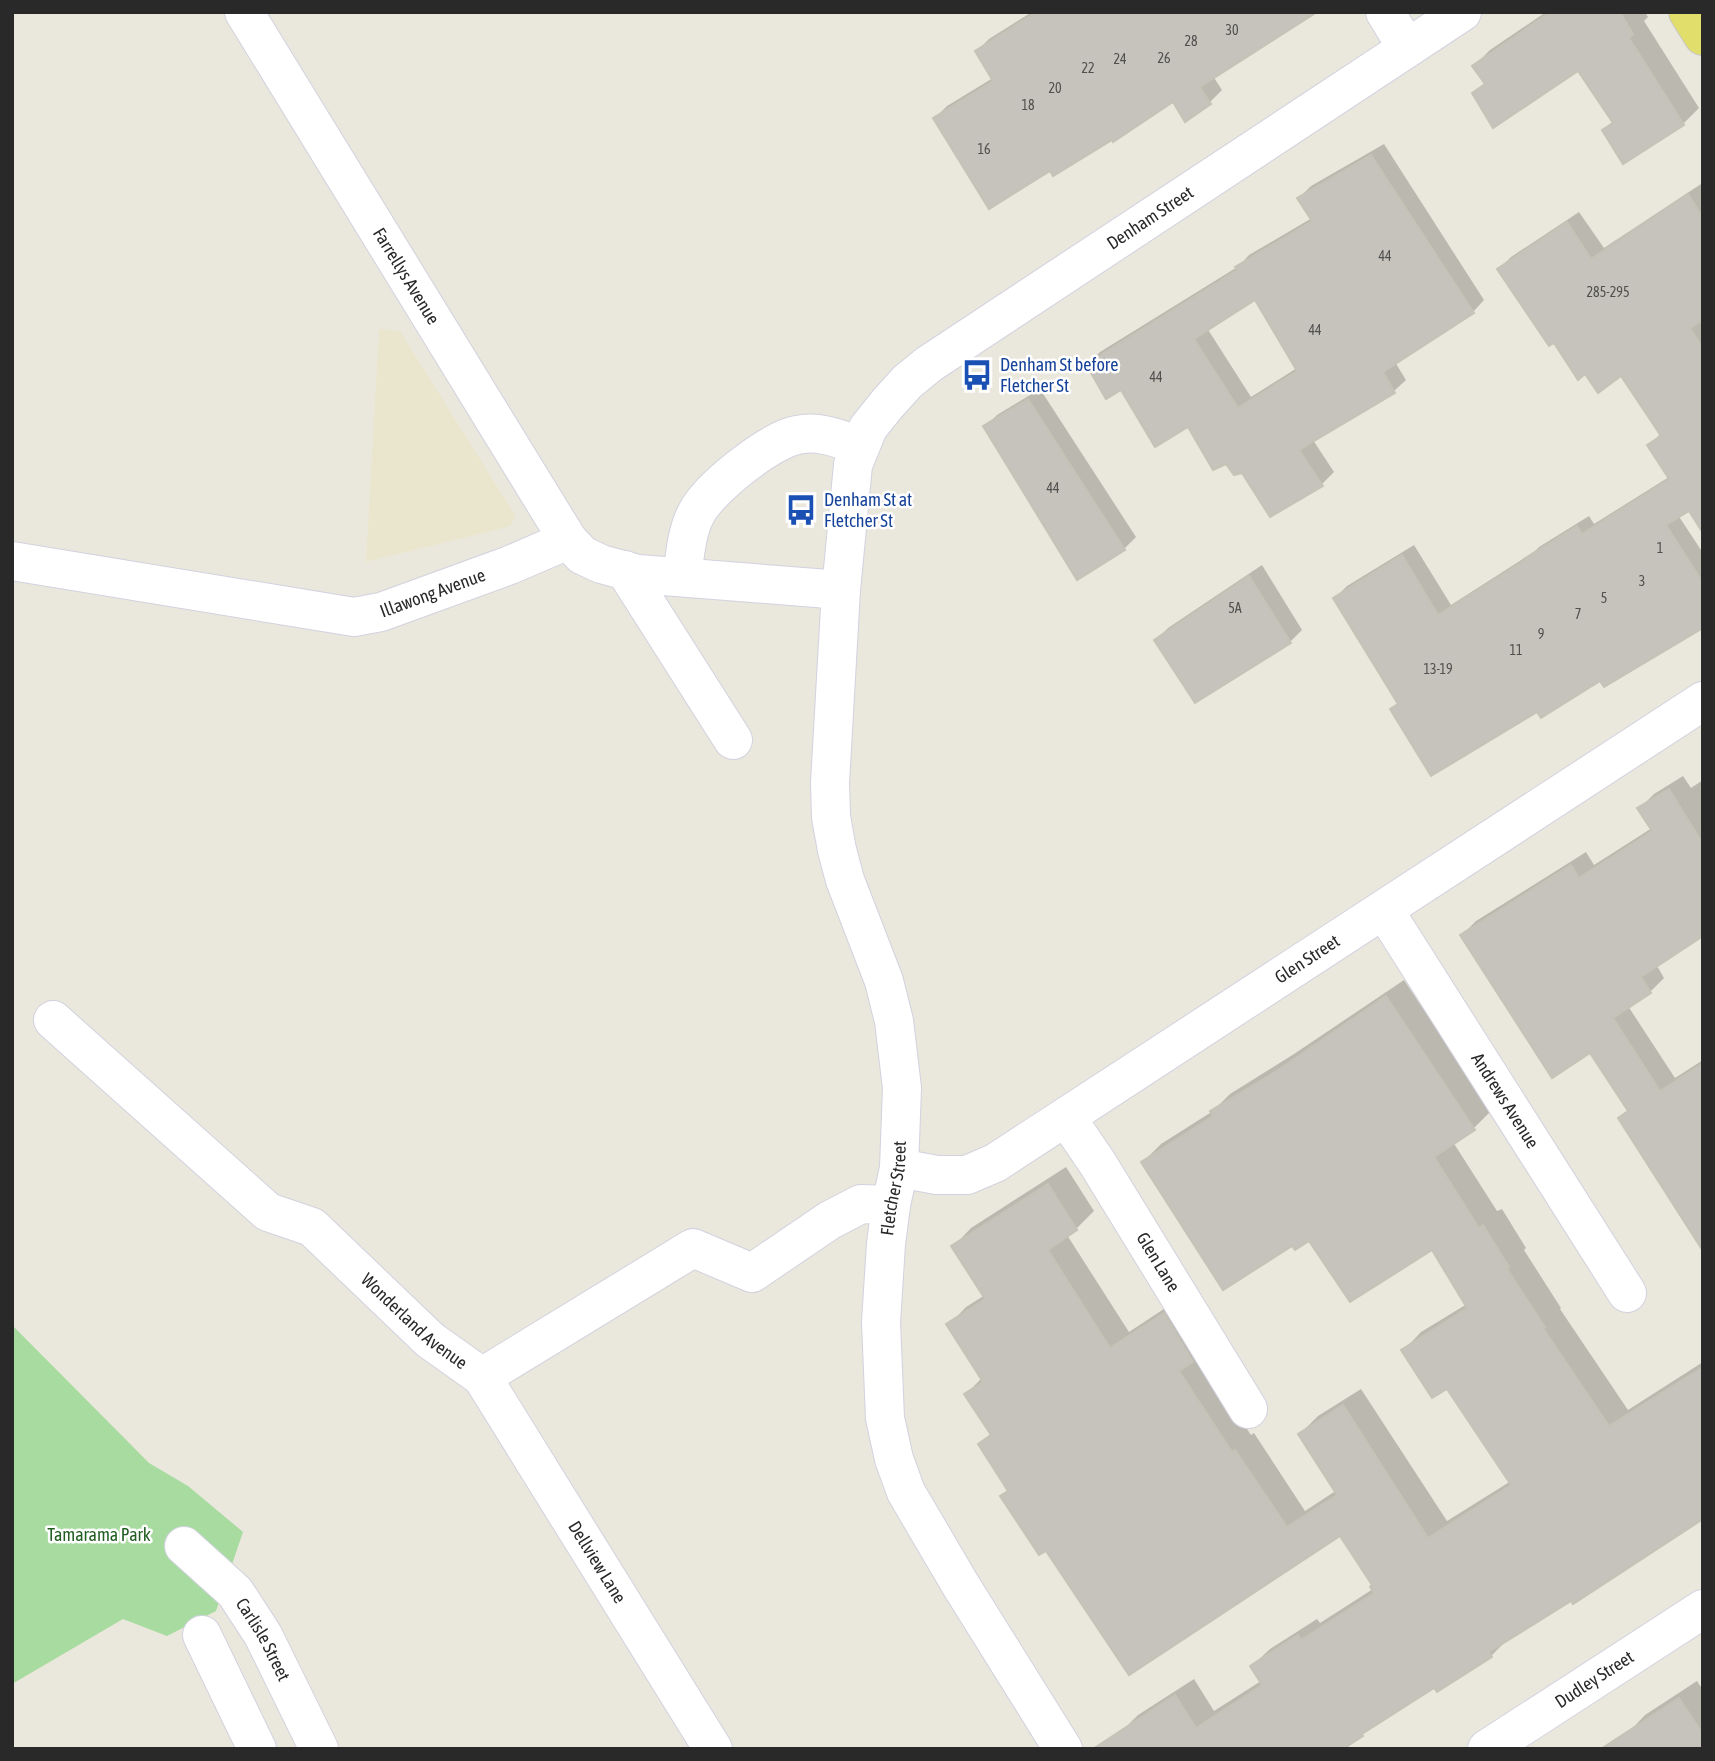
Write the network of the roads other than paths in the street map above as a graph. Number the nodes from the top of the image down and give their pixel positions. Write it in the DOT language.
graph roads {
  1 [pos="1385,12"];
  2 [pos="1462,12"];
  3 [pos="1688,12"];
  4 [pos="256,17"];
  5 [pos="1703,36"];
  6 [pos="1408,48"];
  7 [pos="860,446"];
  8 [pos="568,540"];
  9 [pos="12,561"];
  10 [pos="625,570"];
  11 [pos="682,577"];
  12 [pos="841,590"];
  13 [pos="1703,701"];
  14 [pos="733,740"];
  15 [pos="1384,910"];
  16 [pos="53,1020"];
  17 [pos="1066,1117"];
  18 [pos="899,1168"];
  19 [pos="891,1205"];
  20 [pos="1627,1293"];
  21 [pos="482,1377"];
  22 [pos="1248,1409"];
  23 [pos="184,1546"];
  24 [pos="1703,1609"];
  25 [pos="202,1635"];
  26 [pos="257,1749"];
  27 [pos="319,1749"];
  28 [pos="713,1749"];
  29 [pos="1063,1749"];
  30 [pos="1487,1749"];
  1 -- 6 [label="street"];
  2 -- 6 [label="street, Denham Street"];
  3 -- 5 [label="main road"];
  4 -- 8 [label="street, Farrellys Avenue"];
  6 -- 7 [label="street, Denham Street"];
  7 -- 11 [label="street"];
  7 -- 12 [label="street, Denham Street"];
  8 -- 9 [label="street, Illawong Avenue"];
  8 -- 10 [label="street"];
  10 -- 11 [label="street"];
  10 -- 14 [label="street"];
  11 -- 12 [label="street"];
  12 -- 18 [label="street, Fletcher Street"];
  13 -- 15 [label="street, Glen Street"];
  15 -- 17 [label="street, Glen Street"];
  15 -- 20 [label="street, Andrews Avenue"];
  16 -- 21 [label="street, Wonderland Avenue"];
  17 -- 18 [label="street, Glen Street"];
  17 -- 22 [label="street, Glen Lane"];
  18 -- 19 [label="street, Fletcher Street"];
  19 -- 21 [label="street, Wonderland Avenue"];
  19 -- 29 [label="street, Fletcher Street"];
  21 -- 28 [label="street, Dellview Lane"];
  23 -- 27 [label="street, Carlisle Street"];
  24 -- 30 [label="street, Dudley Street"];
  25 -- 26 [label="street"];
}
